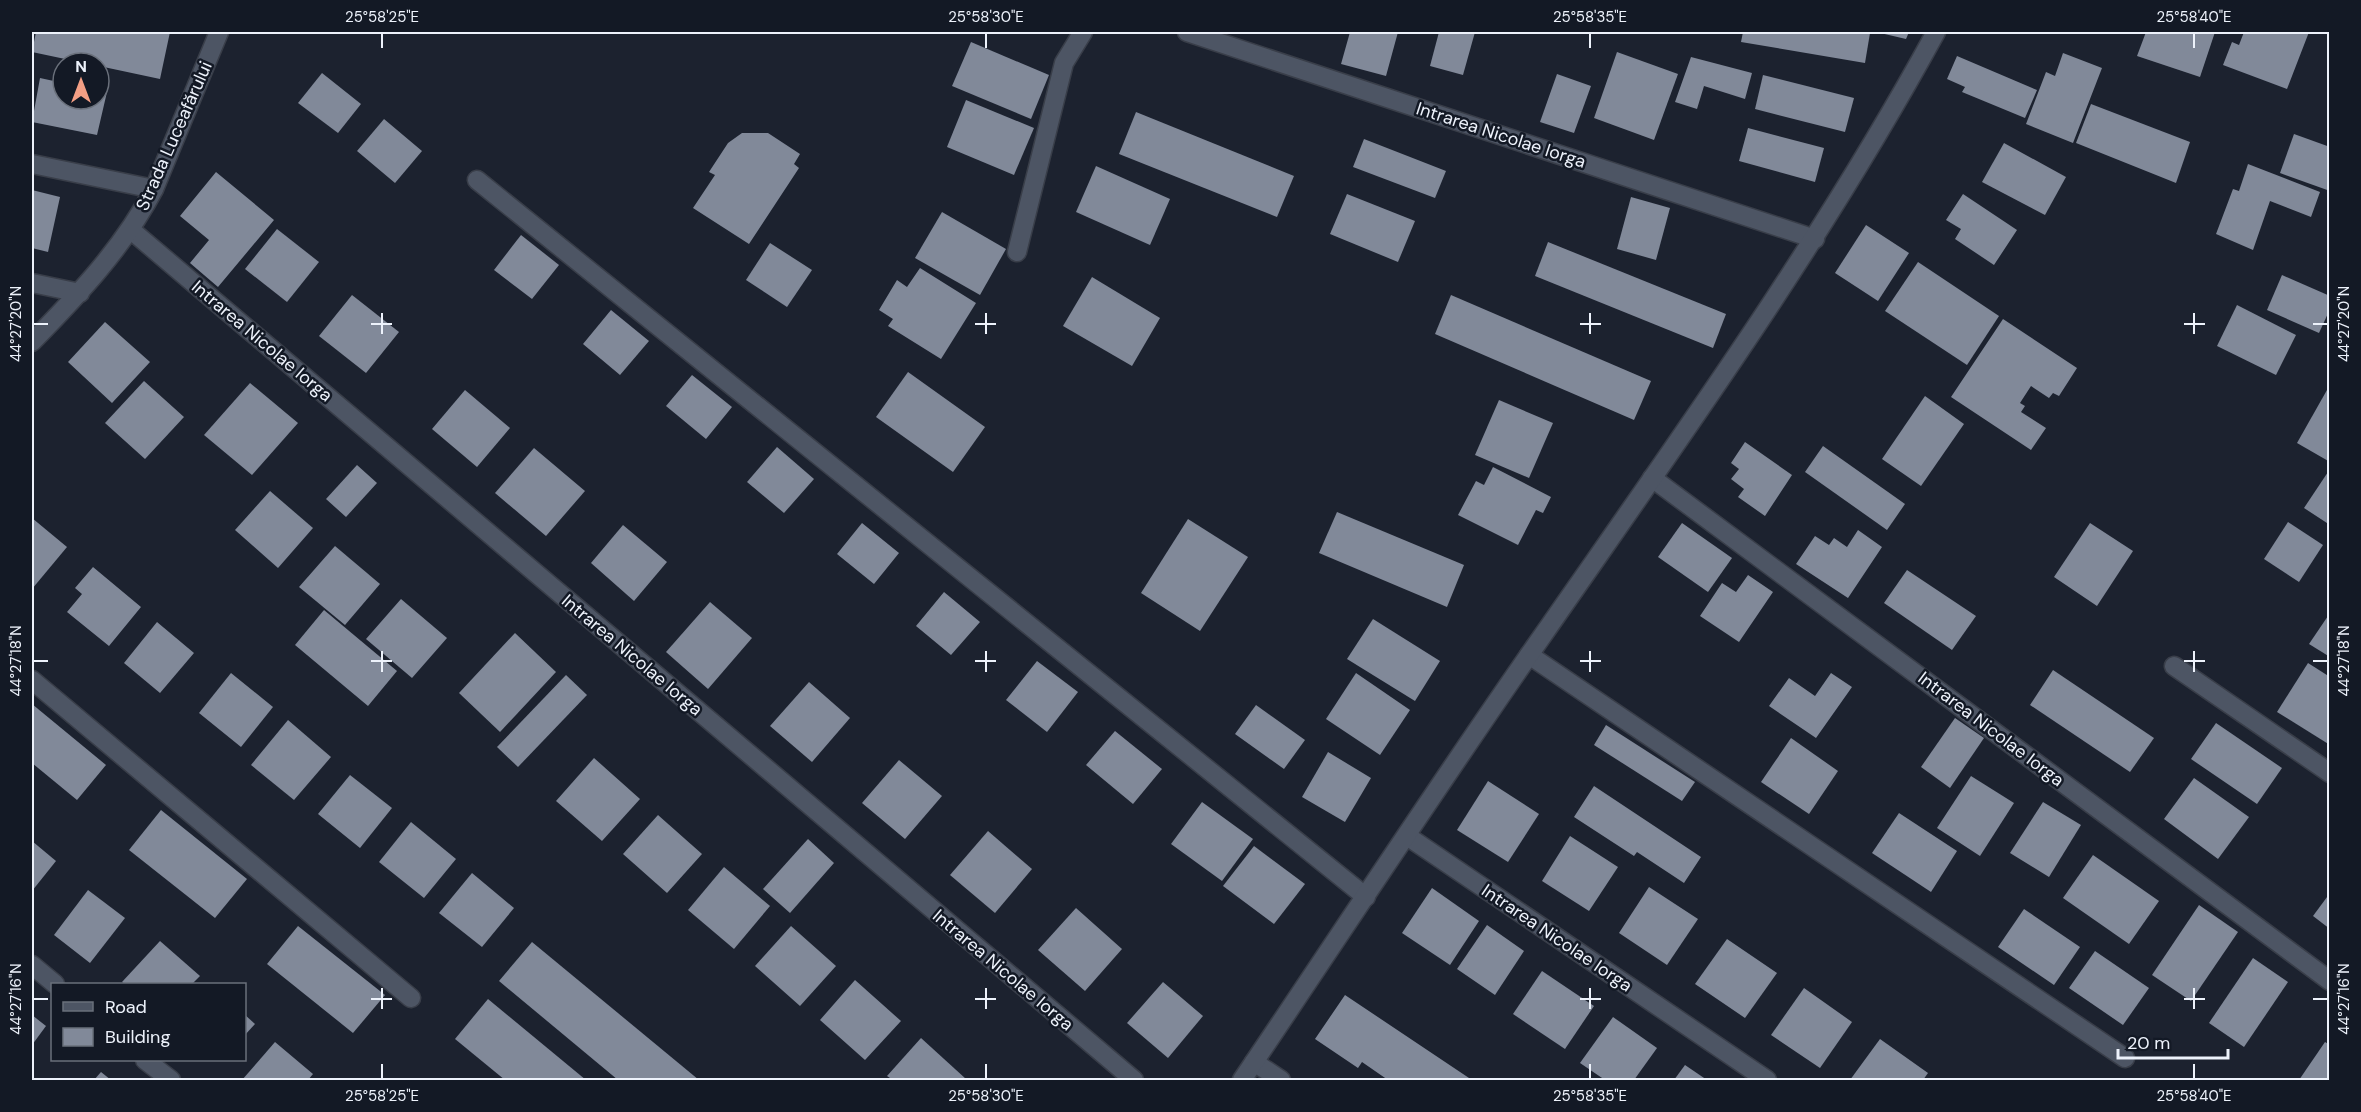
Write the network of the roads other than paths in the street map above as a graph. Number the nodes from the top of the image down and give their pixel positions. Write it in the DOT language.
graph roads {
  1 [pos="219,32"];
  2 [pos="1083,32"];
  3 [pos="1187,32"];
  4 [pos="1936,32"];
  5 [pos="32,164"];
  6 [pos="477,180"];
  7 [pos="154,189"];
  8 [pos="131,230"];
  9 [pos="1815,239"];
  10 [pos="1017,252"];
  11 [pos="32,283"];
  12 [pos="80,293"];
  13 [pos="32,342"];
  14 [pos="1652,478"];
  15 [pos="1529,655"];
  16 [pos="2174,666"];
  17 [pos="32,680"];
  18 [pos="2330,773"];
  19 [pos="1407,836"];
  20 [pos="1366,897"];
  21 [pos="32,965"];
  22 [pos="2330,981"];
  23 [pos="54,983"];
  24 [pos="411,998"];
  25 [pos="2125,1058"];
  26 [pos="148,1061"];
  27 [pos="1254,1062"];
  28 [pos="171,1080"];
  29 [pos="1134,1080"];
  30 [pos="1242,1080"];
  31 [pos="1281,1080"];
  32 [pos="1767,1080"];
  1 -- 7 [label="street, Strada Luceafărului"];
  2 -- 10 [label="street"];
  3 -- 9 [label="street, Intrarea Nicolae Iorga"];
  4 -- 9 [label="street"];
  5 -- 7 [label="street"];
  6 -- 20 [label="street"];
  7 -- 8 [label="street, Strada Luceafărului"];
  8 -- 12 [label="street, Strada Luceafărului"];
  8 -- 29 [label="street, Intrarea Nicolae Iorga"];
  9 -- 14 [label="street"];
  11 -- 12 [label="street"];
  12 -- 13 [label="street, Strada Luceafărului"];
  14 -- 15 [label="street"];
  14 -- 22 [label="street, Intrarea Nicolae Iorga"];
  15 -- 19 [label="street"];
  15 -- 25 [label="street"];
  16 -- 18 [label="street"];
  17 -- 24 [label="street"];
  19 -- 20 [label="street"];
  19 -- 32 [label="street, Intrarea Nicolae Iorga"];
  20 -- 27 [label="street"];
  21 -- 23 [label="street"];
  26 -- 28 [label="street"];
  27 -- 30 [label="street"];
  27 -- 31 [label="street"];
}
